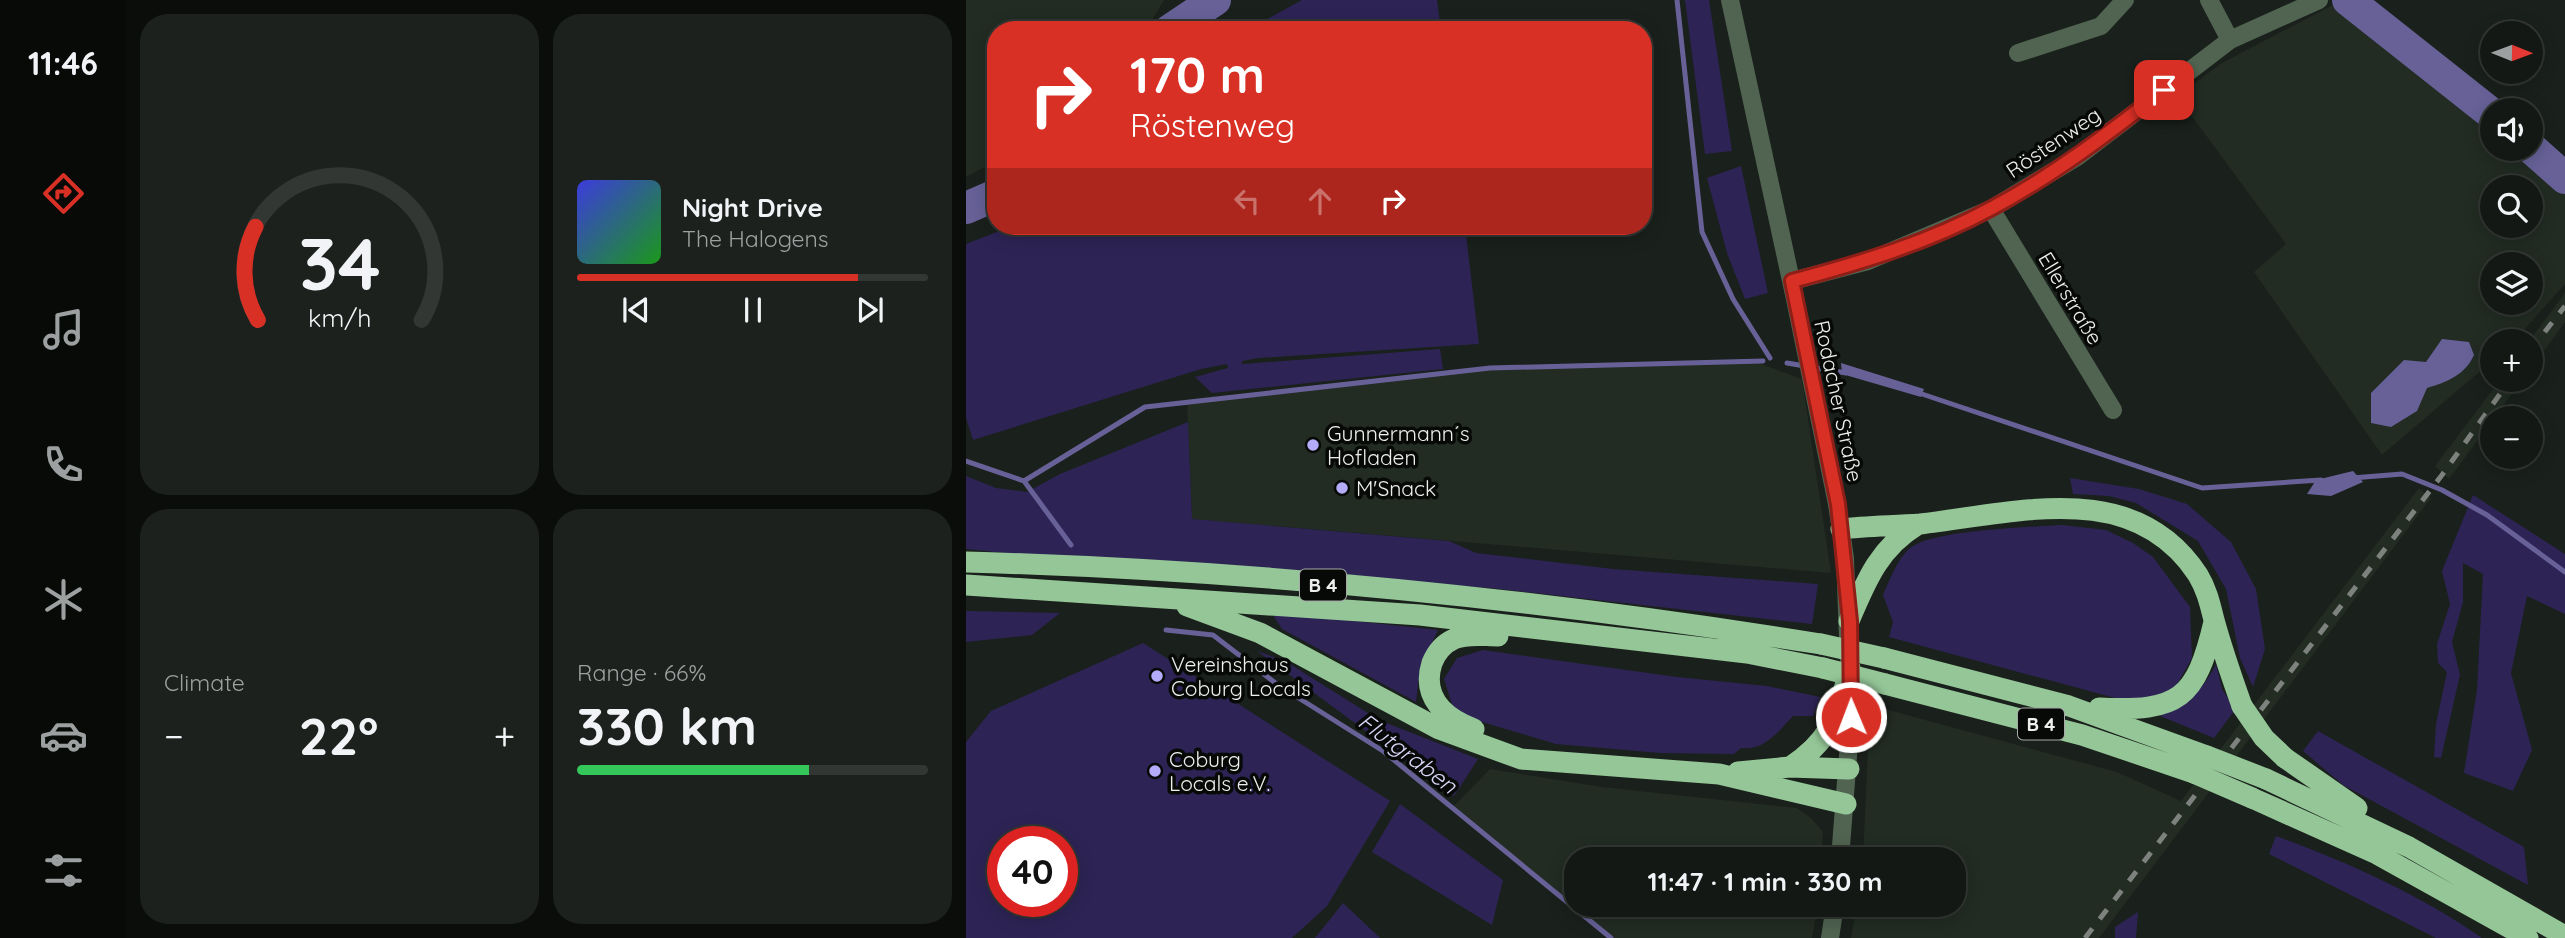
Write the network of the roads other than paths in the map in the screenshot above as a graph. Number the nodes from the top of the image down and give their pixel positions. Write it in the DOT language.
graph roads {
  1 [pos="1730,0"];
  2 [pos="2125,0"];
  3 [pos="2209,0"];
  4 [pos="2319,0"];
  5 [pos="2230,40"];
  6 [pos="2018,54"];
  7 [pos="1991,209"];
  8 [pos="1792,281"];
  9 [pos="2113,410"];
  10 [pos="1919,524"];
  11 [pos="1840,529"];
  12 [pos="966,562"];
  13 [pos="966,584"];
  14 [pos="1162,596"];
  15 [pos="1850,621"];
  16 [pos="2214,621"];
  17 [pos="1612,638"];
  18 [pos="1850,667"];
  19 [pos="2069,706"];
  20 [pos="1570,762"];
  21 [pos="1790,767"];
  22 [pos="1849,769"];
  23 [pos="1718,774"];
  24 [pos="1846,804"];
  25 [pos="1841,847"];
  26 [pos="2409,847"];
  27 [pos="1833,917"];
  28 [pos="2565,936"];
  29 [pos="1830,938"];
  30 [pos="2528,938"];
  1 -- 8 [label="street, Rodacher Straße"];
  2 -- 6 [label="street"];
  3 -- 5 [label="street"];
  4 -- 5 [label="street, Röstenweg"];
  5 -- 7 [label="street, Röstenweg"];
  7 -- 8 [label="street, Röstenweg"];
  7 -- 9 [label="street, Ellerstraße"];
  8 -- 11 [label="street, Rodacher Straße"];
  10 -- 11 [label="highway"];
  10 -- 15 [label="highway"];
  10 -- 16 [label="highway"];
  11 -- 15 [label="street, Rodacher Straße"];
  12 -- 19 [label="highway, B 4, bridge"];
  13 -- 14 [label="highway, B 4"];
  14 -- 17 [label="highway, B 4"];
  14 -- 20 [label="highway"];
  15 -- 18 [label="street, Rodacher Straße"];
  16 -- 19 [label="highway"];
  16 -- 26 [label="highway, bridge"];
  17 -- 20 [label="highway"];
  17 -- 30 [label="highway, B 4, bridge"];
  18 -- 21 [label="highway"];
  18 -- 22 [label="street, Rodacher Straße"];
  19 -- 26 [label="highway, B 4, bridge"];
  20 -- 23 [label="highway"];
  21 -- 22 [label="highway"];
  21 -- 23 [label="highway"];
  22 -- 24 [label="street, Rodacher Straße"];
  23 -- 24 [label="highway"];
  24 -- 25 [label="street, Rodacher Straße"];
  26 -- 28 [label="highway, B 4"];
  27 -- 29 [label="street"];
}
